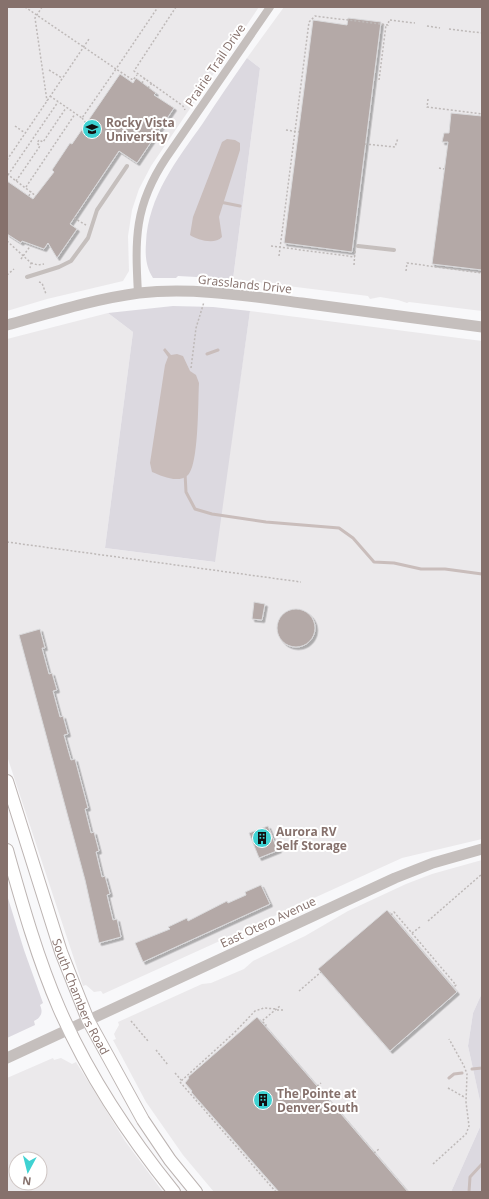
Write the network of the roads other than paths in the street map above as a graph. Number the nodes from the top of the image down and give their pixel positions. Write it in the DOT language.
graph roads {
  1 [pos="270,7"];
  2 [pos="127,166"];
  3 [pos="358,246"];
  4 [pos="394,250"];
  5 [pos="27,277"];
  6 [pos="138,294"];
  7 [pos="7,326"];
  8 [pos="482,327"];
  9 [pos="7,781"];
  10 [pos="482,849"];
  11 [pos="7,850"];
  12 [pos="88,1020"];
  13 [pos="69,1029"];
  14 [pos="7,1058"];
  15 [pos="174,1192"];
  16 [pos="196,1192"];
  1 -- 6 [label="street, Prairie Trail Drive"];
  2 -- 5 [label="lane"];
  3 -- 4 [label="lane"];
  6 -- 7 [label="street, Grasslands Drive"];
  6 -- 8 [label="street, Grasslands Drive"];
  9 -- 12 [label="main road, South Chambers Road"];
  10 -- 12 [label="street, East Otero Avenue"];
  11 -- 13 [label="main road, South Chambers Road"];
  12 -- 13 [label="street, East Otero Avenue"];
  12 -- 16 [label="main road, South Chambers Road"];
  13 -- 14 [label="street, East Otero Avenue"];
  13 -- 15 [label="main road, South Chambers Road"];
}
